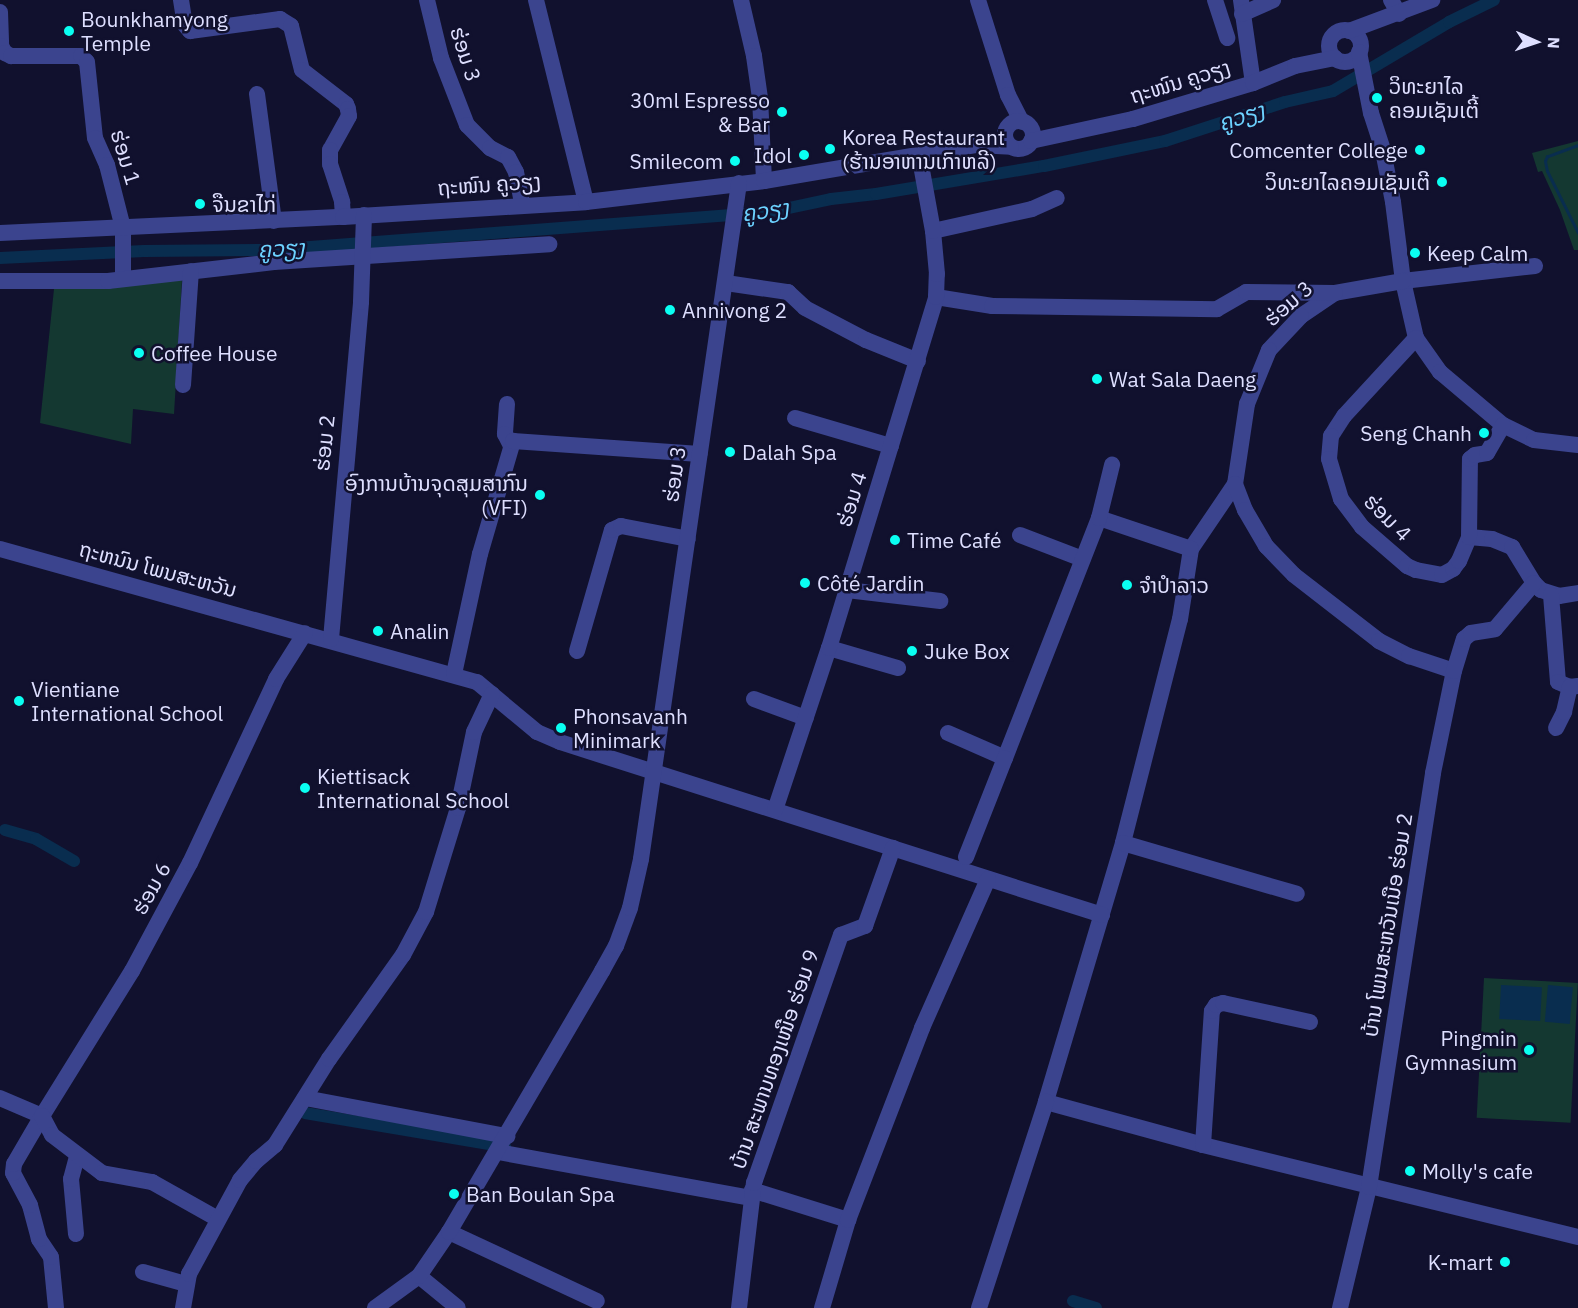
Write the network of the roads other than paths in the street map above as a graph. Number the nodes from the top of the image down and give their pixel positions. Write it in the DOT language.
graph roads {
  1 [pos="181,0"];
  2 [pos="427,0"];
  3 [pos="536,0"];
  4 [pos="741,0"];
  5 [pos="978,0"];
  6 [pos="1215,0"];
  7 [pos="1273,0"];
  8 [pos="1432,0"];
  9 [pos="1242,7"];
  10 [pos="1395,7"];
  11 [pos="0,12"];
  12 [pos="1349,31"];
  13 [pos="1332,37"];
  14 [pos="1227,38"];
  15 [pos="1352,58"];
  16 [pos="1295,66"];
  17 [pos="1253,83"];
  18 [pos="257,93"];
  19 [pos="1016,126"];
  20 [pos="1076,132"];
  21 [pos="1031,141"];
  22 [pos="977,145"];
  23 [pos="1011,147"];
  24 [pos="920,159"];
  25 [pos="764,180"];
  26 [pos="738,189"];
  27 [pos="1057,198"];
  28 [pos="586,202"];
  29 [pos="522,204"];
  30 [pos="343,217"];
  31 [pos="364,220"];
  32 [pos="274,221"];
  33 [pos="933,231"];
  34 [pos="0,233"];
  35 [pos="123,235"];
  36 [pos="549,244"];
  37 [pos="361,253"];
  38 [pos="1535,266"];
  39 [pos="191,272"];
  40 [pos="123,276"];
  41 [pos="0,281"];
  42 [pos="1403,281"];
  43 [pos="726,283"];
  44 [pos="1335,292"];
  45 [pos="936,297"];
  46 [pos="1416,338"];
  47 [pos="918,361"];
  48 [pos="183,385"];
  49 [pos="507,404"];
  50 [pos="795,418"];
  51 [pos="1503,425"];
  52 [pos="510,444"];
  53 [pos="1578,445"];
  54 [pos="891,446"];
  55 [pos="700,454"];
  56 [pos="1112,465"];
  57 [pos="1235,484"];
  58 [pos="1099,518"];
  59 [pos="1020,535"];
  60 [pos="1469,537"];
  61 [pos="688,539"];
  62 [pos="0,549"];
  63 [pos="1191,549"];
  64 [pos="1083,559"];
  65 [pos="1534,583"];
  66 [pos="847,590"];
  67 [pos="1578,593"];
  68 [pos="1551,595"];
  69 [pos="940,602"];
  70 [pos="305,633"];
  71 [pos="331,639"];
  72 [pos="829,648"];
  73 [pos="577,651"];
  74 [pos="898,669"];
  75 [pos="1454,671"];
  76 [pos="454,674"];
  77 [pos="1574,687"];
  78 [pos="492,694"];
  79 [pos="754,699"];
  80 [pos="806,718"];
  81 [pos="1556,728"];
  82 [pos="948,733"];
  83 [pos="1005,758"];
  84 [pos="654,772"];
  85 [pos="775,810"];
  86 [pos="1123,843"];
  87 [pos="893,848"];
  88 [pos="966,857"];
  89 [pos="988,879"];
  90 [pos="1297,894"];
  91 [pos="1102,915"];
  92 [pos="1310,1022"];
  93 [pos="0,1098"];
  94 [pos="305,1098"];
  95 [pos="1046,1102"];
  96 [pos="42,1116"];
  97 [pos="507,1136"];
  98 [pos="1203,1145"];
  99 [pos="498,1152"];
  100 [pos="77,1156"];
  101 [pos="7,1175"];
  102 [pos="1369,1186"];
  103 [pos="752,1194"];
  104 [pos="218,1219"];
  105 [pos="848,1220"];
  106 [pos="449,1232"];
  107 [pos="76,1234"];
  108 [pos="1578,1237"];
  109 [pos="143,1272"];
  110 [pos="419,1276"];
  111 [pos="186,1284"];
  112 [pos="597,1301"];
  113 [pos="56,1308"];
  114 [pos="183,1308"];
  115 [pos="375,1308"];
  116 [pos="458,1308"];
  117 [pos="739,1308"];
  118 [pos="822,1308"];
  119 [pos="979,1308"];
  120 [pos="1340,1308"];
  1 -- 30 [label="street"];
  2 -- 29 [label="street, ຮ່ອມ 3"];
  3 -- 28 [label="street"];
  4 -- 25 [label="street"];
  5 -- 19 [label="street"];
  6 -- 14 [label="street"];
  7 -- 9 [label="street"];
  8 -- 10 [label="street, ຖະໜົນ ຄູວຽງ"];
  9 -- 17 [label="street"];
  10 -- 12 [label="street, ຖະໜົນ ຄູວຽງ"];
  10 -- 15 [label="street, ຖະໜົນ ຄູວຽງ"];
  11 -- 35 [label="street, ຮ່ອມ 1"];
  12 -- 13 [label="street, ຖະໜົນ ຄູວຽງ"];
  12 -- 15 [label="street"];
  13 -- 15 [label="street"];
  13 -- 16 [label="street, ຖະໜົນ ຄູວຽງ"];
  15 -- 16 [label="street, ຖະໜົນ ຄູວຽງ"];
  15 -- 42 [label="street"];
  16 -- 17 [label="street, ຖະໜົນ ຄູວຽງ"];
  17 -- 20 [label="street, ຖະໜົນ ຄູວຽງ"];
  18 -- 32 [label="street"];
  19 -- 20 [label="street, ຖະໜົນ ຄູວຽງ"];
  19 -- 21 [label="street"];
  19 -- 22 [label="street, ຖະໜົນ ຄູວຽງ"];
  19 -- 23 [label="street"];
  20 -- 21 [label="street, ຖະໜົນ ຄູວຽງ"];
  21 -- 23 [label="street, ຖະໜົນ ຄູວຽງ"];
  22 -- 23 [label="street, ຖະໜົນ ຄູວຽງ"];
  22 -- 24 [label="street, ຖະໜົນ ຄູວຽງ"];
  24 -- 25 [label="street, ຖະໜົນ ຄູວຽງ"];
  24 -- 33 [label="street, ຮ່ອມ 4"];
  25 -- 26 [label="street, ຖະໜົນ ຄູວຽງ"];
  26 -- 28 [label="street, ຖະໜົນ ຄູວຽງ"];
  26 -- 43 [label="street, ຮ່ອມ 3"];
  27 -- 33 [label="street"];
  28 -- 29 [label="street, ຖະໜົນ ຄູວຽງ"];
  29 -- 31 [label="street, ຖະໜົນ ຄູວຽງ"];
  30 -- 31 [label="street, ຖະໜົນ ຄູວຽງ"];
  30 -- 32 [label="street, ຖະໜົນ ຄູວຽງ"];
  31 -- 37 [label="street, ຮ່ອມ 2"];
  32 -- 35 [label="street, ຖະໜົນ ຄູວຽງ"];
  33 -- 45 [label="street, ຮ່ອມ 4"];
  34 -- 35 [label="street, ຖະໜົນ ຄູວຽງ"];
  35 -- 40 [label="street, ຮ່ອມ 1"];
  36 -- 37 [label="street"];
  37 -- 39 [label="street"];
  37 -- 71 [label="street, ຮ່ອມ 2"];
  38 -- 42 [label="street, ຮ່ອມ 3"];
  39 -- 40 [label="street"];
  39 -- 48 [label="street"];
  40 -- 41 [label="street"];
  42 -- 44 [label="street, ຮ່ອມ 3"];
  42 -- 46 [label="street"];
  43 -- 47 [label="street"];
  43 -- 55 [label="street, ຮ່ອມ 3"];
  44 -- 45 [label="street"];
  44 -- 57 [label="street, ຮ່ອມ 3"];
  45 -- 47 [label="street, ຮ່ອມ 4"];
  46 -- 51 [label="street"];
  46 -- 60 [label="street, ຮ່ອມ 4"];
  47 -- 54 [label="street, ຮ່ອມ 4"];
  49 -- 52 [label="street"];
  50 -- 54 [label="street"];
  51 -- 53 [label="street"];
  51 -- 60 [label="street"];
  52 -- 55 [label="street"];
  52 -- 76 [label="street"];
  54 -- 66 [label="street, ຮ່ອມ 4"];
  55 -- 61 [label="street, ຮ່ອມ 3"];
  56 -- 58 [label="street"];
  57 -- 63 [label="street"];
  57 -- 75 [label="street"];
  58 -- 63 [label="street"];
  58 -- 64 [label="street"];
  59 -- 64 [label="street"];
  60 -- 65 [label="street"];
  61 -- 73 [label="street"];
  61 -- 84 [label="street, ຮ່ອມ 3"];
  62 -- 70 [label="street, ຖະຫນົນ ໂພນສະຫວັນ"];
  63 -- 86 [label="street"];
  64 -- 83 [label="street"];
  65 -- 68 [label="street"];
  65 -- 75 [label="street, ບ້ານ ໂພນສະຫວັນເນືອ ຮ່ອມ 2"];
  66 -- 69 [label="street"];
  66 -- 72 [label="street, ຮ່ອມ 4"];
  67 -- 68 [label="street"];
  68 -- 77 [label="street"];
  70 -- 71 [label="street, ຖະຫນົນ ໂພນສະຫວັນ"];
  70 -- 96 [label="street, ຮ່ອມ 6"];
  71 -- 76 [label="street, ຖະຫນົນ ໂພນສະຫວັນ"];
  72 -- 74 [label="street"];
  72 -- 80 [label="street, ຮ່ອມ 4"];
  75 -- 102 [label="street, ບ້ານ ໂພນສະຫວັນເນືອ ຮ່ອມ 2"];
  76 -- 78 [label="street, ຖະຫນົນ ໂພນສະຫວັນ"];
  77 -- 81 [label="street"];
  78 -- 84 [label="street, ຖະຫນົນ ໂພນສະຫວັນ"];
  78 -- 94 [label="street"];
  79 -- 80 [label="street"];
  80 -- 85 [label="street, ຮ່ອມ 4"];
  82 -- 83 [label="street"];
  83 -- 88 [label="street"];
  84 -- 85 [label="street, ຖະຫນົນ ໂພນສະຫວັນ"];
  84 -- 97 [label="street, ຮ່ອມ 3"];
  85 -- 87 [label="street, ຖະຫນົນ ໂພນສະຫວັນ"];
  86 -- 90 [label="street"];
  86 -- 91 [label="street"];
  87 -- 89 [label="street, ຖະຫນົນ ໂພນສະຫວັນ"];
  87 -- 103 [label="street, ບ້ານ ສະພານທອງເໜືອ ຮ່ອມ 9"];
  89 -- 91 [label="street, ຖະຫນົນ ໂພນສະຫວັນ"];
  89 -- 105 [label="street"];
  91 -- 95 [label="street"];
  92 -- 98 [label="street"];
  93 -- 96 [label="street"];
  94 -- 97 [label="street"];
  94 -- 104 [label="street"];
  95 -- 98 [label="street"];
  95 -- 119 [label="street"];
  96 -- 100 [label="street"];
  96 -- 101 [label="street, ຮ່ອມ 6"];
  97 -- 99 [label="street, ຮ່ອມ 3"];
  98 -- 102 [label="street"];
  99 -- 103 [label="street"];
  99 -- 106 [label="street, ຮ່ອມ 3"];
  100 -- 104 [label="street"];
  100 -- 107 [label="street"];
  101 -- 113 [label="street"];
  102 -- 108 [label="street"];
  102 -- 120 [label="street, ບ້ານ ໂພນສະຫວັນເນືອ ຮ່ອມ 2"];
  103 -- 105 [label="street"];
  103 -- 117 [label="street, ບ້ານ ສະພານທອງເໜືອ ຮ່ອມ 9"];
  104 -- 111 [label="street"];
  105 -- 118 [label="street"];
  106 -- 110 [label="street, ຮ່ອມ 3"];
  106 -- 112 [label="street"];
  109 -- 111 [label="street"];
  110 -- 115 [label="street, ຮ່ອມ 3"];
  110 -- 116 [label="street"];
  111 -- 114 [label="street"];
}
